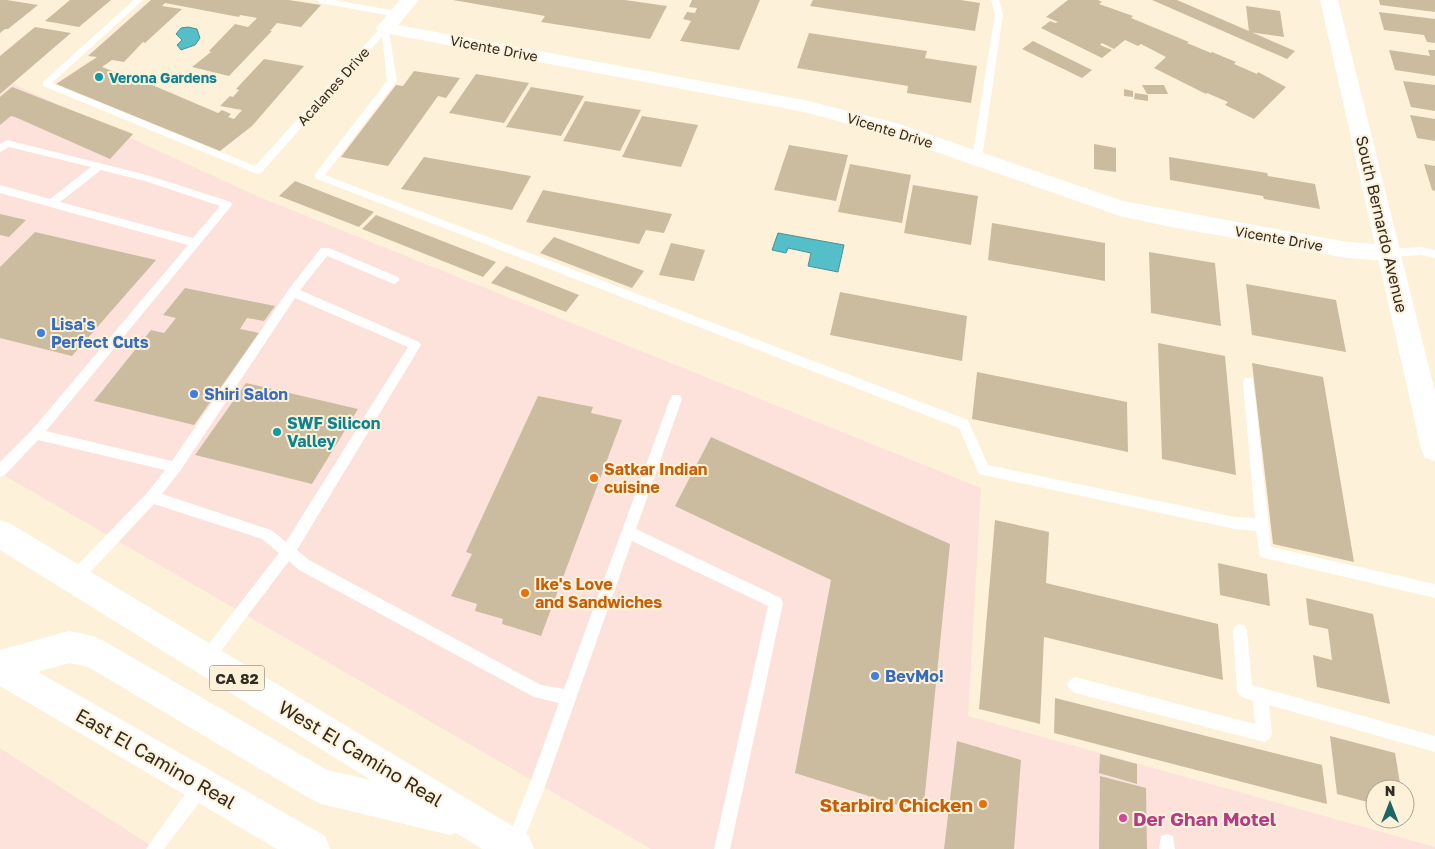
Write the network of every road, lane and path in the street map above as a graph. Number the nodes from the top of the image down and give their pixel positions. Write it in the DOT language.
graph roads {
  1 [pos="138,0"];
  2 [pos="320,0"];
  3 [pos="995,0"];
  4 [pos="1329,0"];
  5 [pos="399,9"];
  6 [pos="0,149"];
  7 [pos="977,158"];
  8 [pos="98,167"];
  9 [pos="0,190"];
  10 [pos="53,202"];
  11 [pos="196,243"];
  12 [pos="1389,253"];
  13 [pos="1435,254"];
  14 [pos="394,280"];
  15 [pos="293,292"];
  16 [pos="1249,382"];
  17 [pos="676,399"];
  18 [pos="36,434"];
  19 [pos="1435,449"];
  20 [pos="175,467"];
  21 [pos="0,471"];
  22 [pos="152,497"];
  23 [pos="1263,525"];
  24 [pos="628,532"];
  25 [pos="0,534"];
  26 [pos="288,552"];
  27 [pos="74,579"];
  28 [pos="1435,591"];
  29 [pos="1240,631"];
  30 [pos="206,659"];
  31 [pos="0,667"];
  32 [pos="1075,685"];
  33 [pos="1260,695"];
  34 [pos="567,697"];
  35 [pos="1435,744"];
  36 [pos="202,784"];
  37 [pos="473,822"];
  38 [pos="514,848"];
  39 [pos="154,849"];
  40 [pos="312,849"];
  41 [pos="722,849"];
  1 -- 5 [label="lane, Acalanes Drive"];
  2 -- 5 [label="lane"];
  3 -- 7 [label="lane"];
  4 -- 12 [label="main road, South Bernardo Avenue"];
  5 -- 7 [label="street, Vicente Drive"];
  5 -- 23 [label="lane"];
  6 -- 8 [label="lane"];
  7 -- 12 [label="street, Vicente Drive"];
  8 -- 10 [label="lane"];
  8 -- 11 [label="lane"];
  9 -- 10 [label="lane"];
  10 -- 11 [label="lane"];
  11 -- 18 [label="lane"];
  12 -- 13 [label="lane"];
  12 -- 19 [label="main road, South Bernardo Avenue"];
  14 -- 15 [label="lane"];
  15 -- 20 [label="lane"];
  15 -- 26 [label="lane"];
  16 -- 23 [label="lane"];
  17 -- 24 [label="lane"];
  18 -- 20 [label="lane"];
  18 -- 21 [label="lane"];
  20 -- 22 [label="lane"];
  22 -- 26 [label="lane"];
  22 -- 27 [label="lane"];
  23 -- 28 [label="lane"];
  24 -- 34 [label="lane"];
  24 -- 41 [label="lane"];
  25 -- 27 [label="main road, West El Camino Real / CA 82"];
  26 -- 30 [label="lane"];
  26 -- 34 [label="lane"];
  27 -- 30 [label="main road, West El Camino Real / CA 82"];
  29 -- 33 [label="lane"];
  30 -- 37 [label="main road, West El Camino Real / CA 82"];
  31 -- 36 [label="main road, East El Camino Real"];
  31 -- 37 [label="main road"];
  32 -- 33 [label="lane"];
  33 -- 35 [label="lane"];
  34 -- 38 [label="lane"];
  36 -- 39 [label="lane"];
  36 -- 40 [label="main road, East El Camino Real"];
  37 -- 38 [label="main road, West El Camino Real / CA 82"];
}
